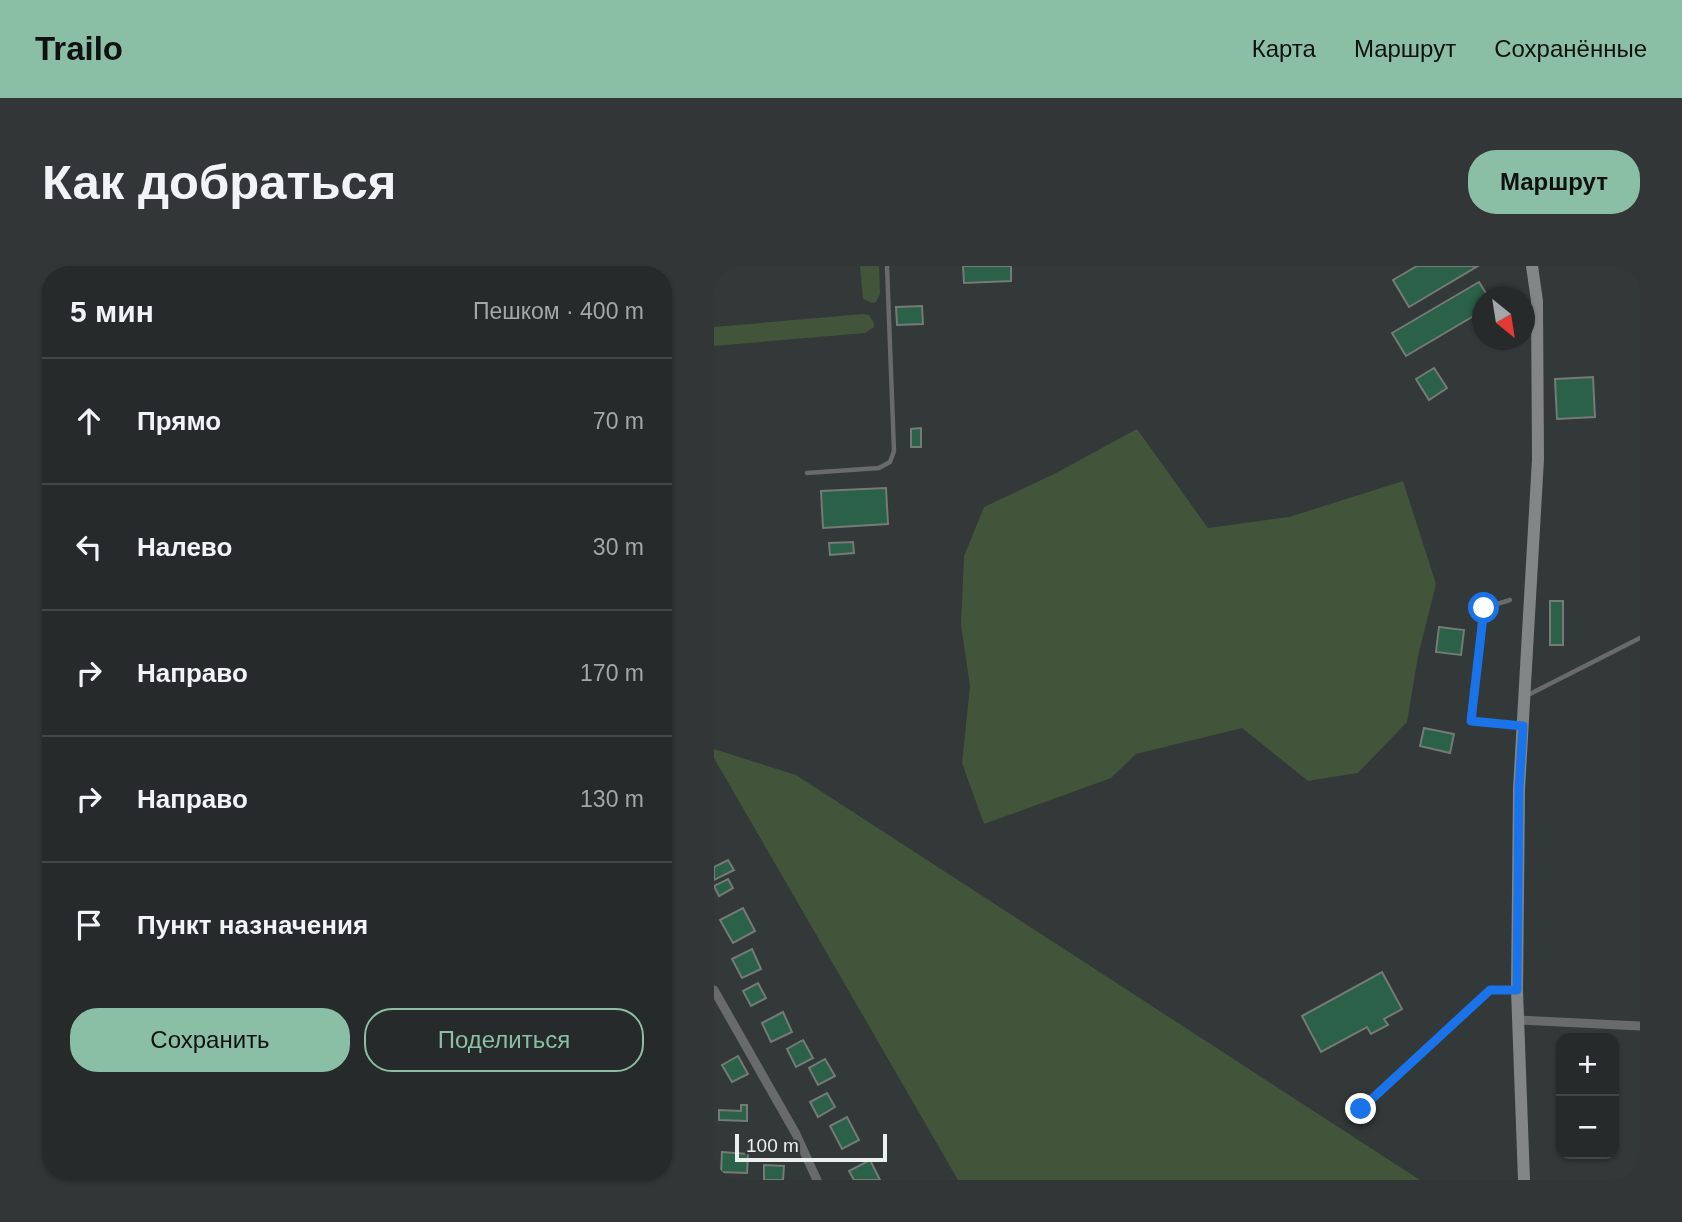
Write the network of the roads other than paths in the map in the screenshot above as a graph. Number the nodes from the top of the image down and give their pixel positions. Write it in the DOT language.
graph roads {
  1 [pos="887,266"];
  2 [pos="1532,266"];
  3 [pos="807,472"];
  4 [pos="1510,600"];
  5 [pos="1640,638"];
  6 [pos="1525,696"];
  7 [pos="1523,726"];
  8 [pos="714,990"];
  9 [pos="1517,990"];
  10 [pos="1518,1020"];
  11 [pos="1640,1026"];
  12 [pos="1361,1109"];
  13 [pos="817,1180"];
  14 [pos="1524,1180"];
  1 -- 3 [label="lane"];
  2 -- 6 [label="street"];
  4 -- 7 [label="lane"];
  5 -- 6 [label="lane"];
  6 -- 7 [label="street"];
  7 -- 9 [label="street"];
  8 -- 13 [label="street"];
  9 -- 10 [label="street"];
  9 -- 12 [label="lane"];
  10 -- 11 [label="street"];
  10 -- 14 [label="street"];
}
